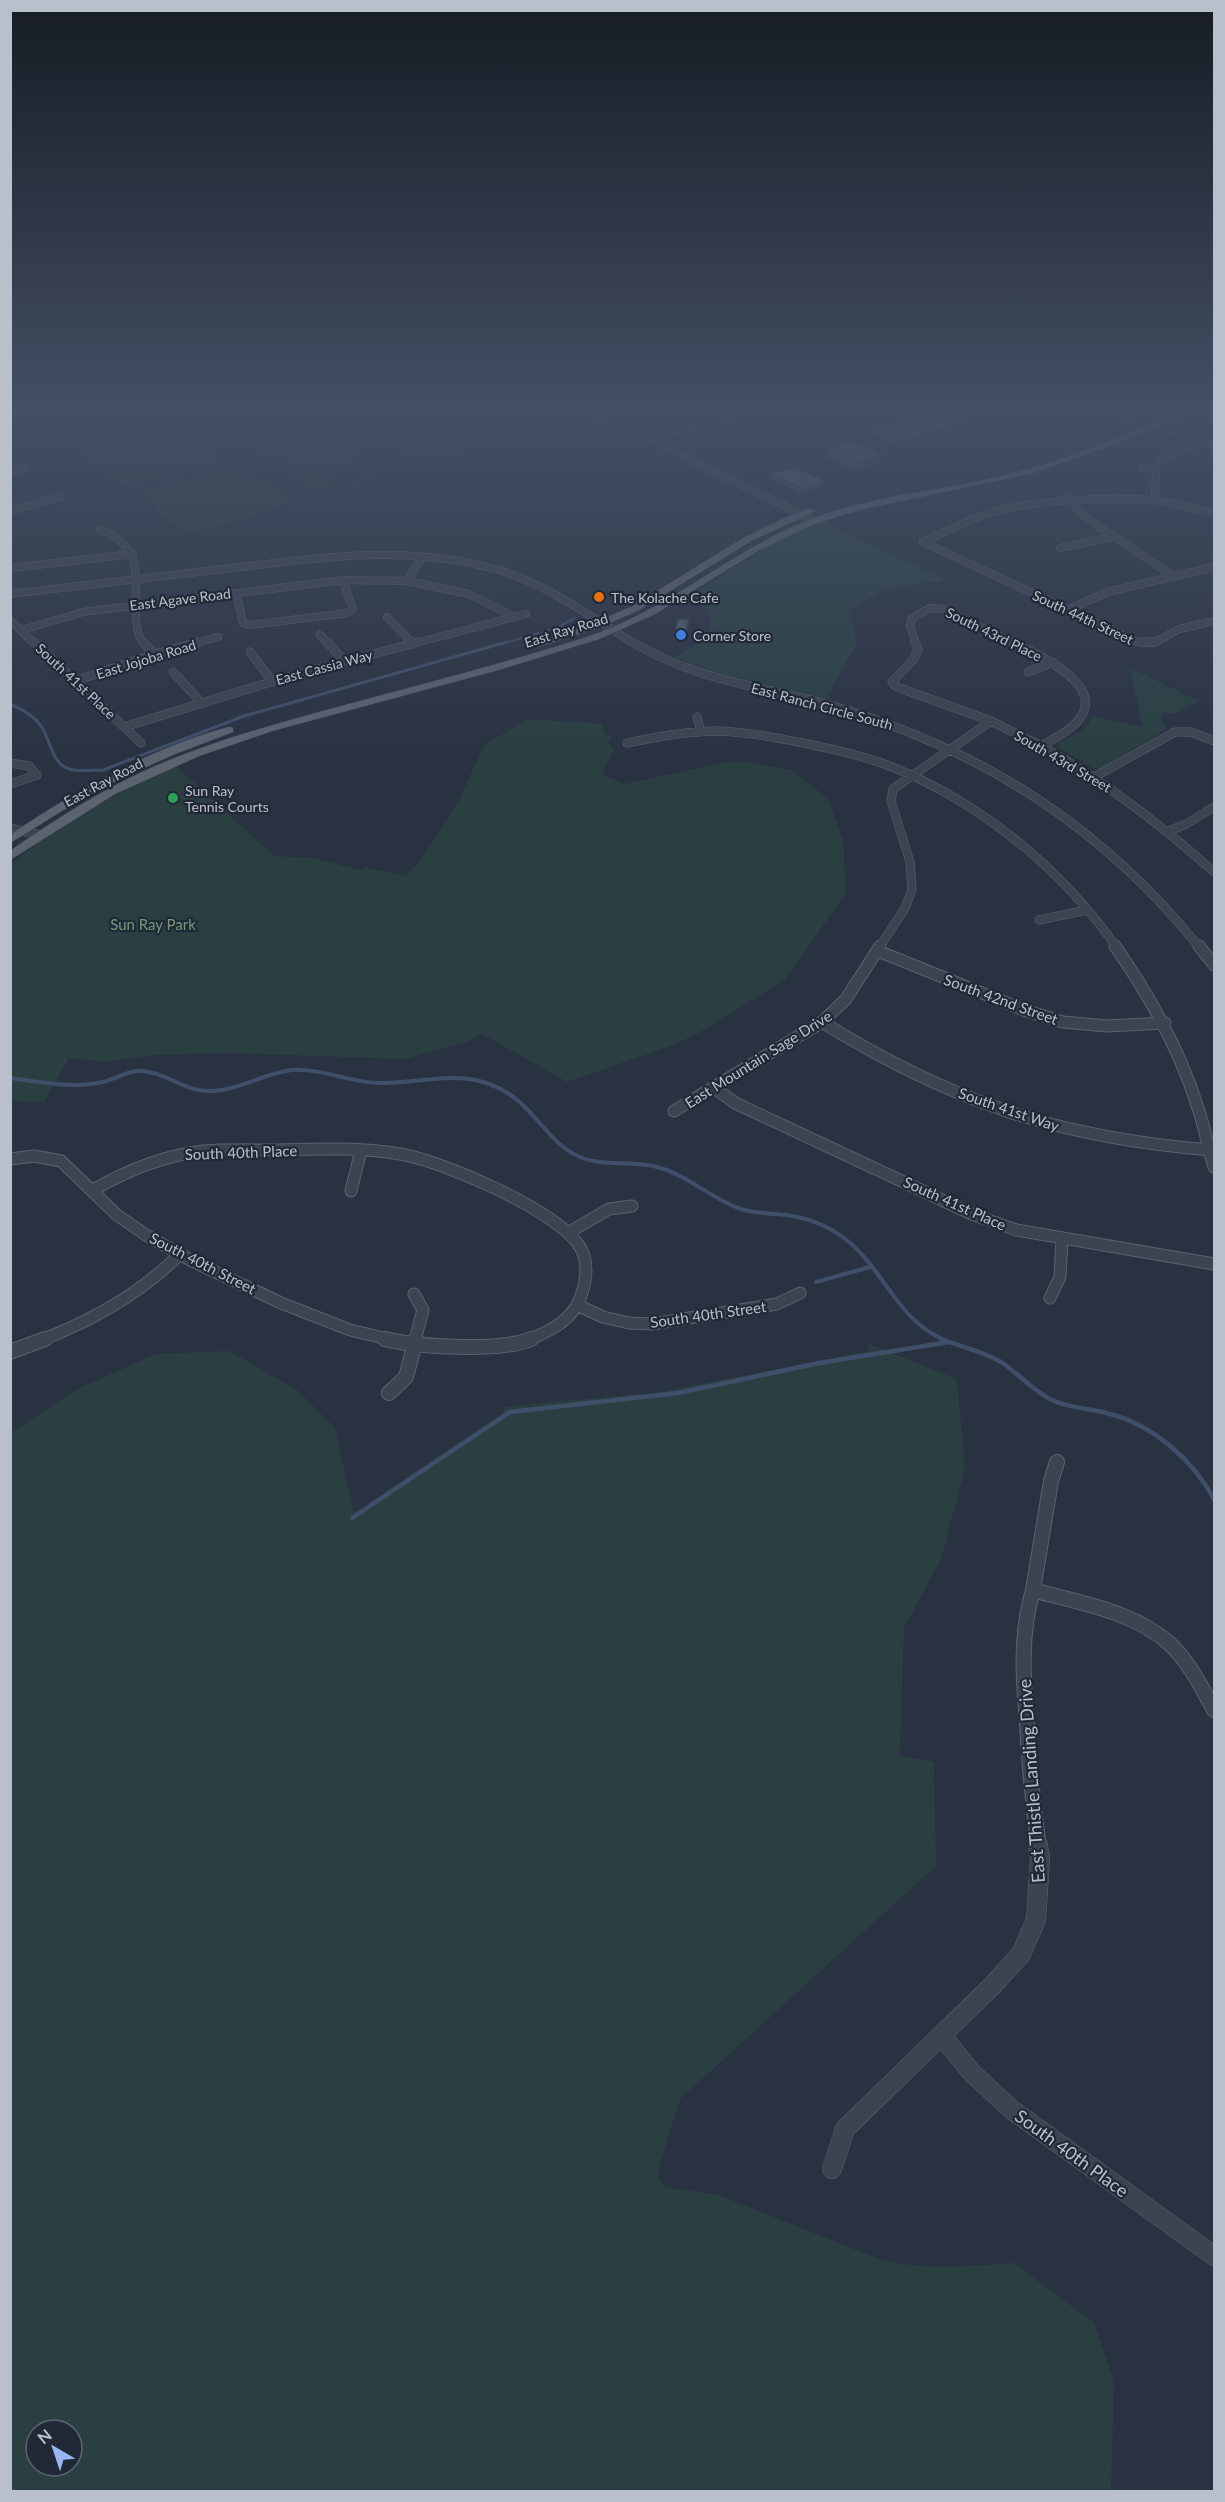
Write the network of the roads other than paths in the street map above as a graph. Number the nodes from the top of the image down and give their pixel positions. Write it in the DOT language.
graph roads {
  1 [pos="777,525"];
  2 [pos="803,525"];
  3 [pos="965,525"];
  4 [pos="1096,525"];
  5 [pos="100,529"];
  6 [pos="1113,537"];
  7 [pos="1060,548"];
  8 [pos="133,554"];
  9 [pos="423,556"];
  10 [pos="1215,567"];
  11 [pos="10,568"];
  12 [pos="1173,576"];
  13 [pos="136,579"];
  14 [pos="343,580"];
  15 [pos="407,581"];
  16 [pos="236,592"];
  17 [pos="10,594"];
  18 [pos="135,605"];
  19 [pos="1068,610"];
  20 [pos="526,614"];
  21 [pos="387,617"];
  22 [pos="515,617"];
  23 [pos="10,620"];
  24 [pos="1215,621"];
  25 [pos="608,627"];
  26 [pos="22,630"];
  27 [pos="320,635"];
  28 [pos="218,637"];
  29 [pos="413,644"];
  30 [pos="525,648"];
  31 [pos="250,652"];
  32 [pos="155,654"];
  33 [pos="345,662"];
  34 [pos="475,662"];
  35 [pos="1053,662"];
  36 [pos="173,672"];
  37 [pos="1028,672"];
  38 [pos="430,679"];
  39 [pos="75,681"];
  40 [pos="272,681"];
  41 [pos="892,682"];
  42 [pos="200,701"];
  43 [pos="697,717"];
  44 [pos="991,722"];
  45 [pos="124,727"];
  46 [pos="701,732"];
  47 [pos="1215,741"];
  48 [pos="627,742"];
  49 [pos="141,743"];
  50 [pos="1041,746"];
  51 [pos="952,747"];
  52 [pos="10,763"];
  53 [pos="910,775"];
  54 [pos="1094,777"];
  55 [pos="10,784"];
  56 [pos="1215,807"];
  57 [pos="10,820"];
  58 [pos="10,828"];
  59 [pos="25,830"];
  60 [pos="1169,831"];
  61 [pos="40,835"];
  62 [pos="10,840"];
  63 [pos="10,857"];
  64 [pos="1215,872"];
  65 [pos="1087,910"];
  66 [pos="1040,920"];
  67 [pos="878,951"];
  68 [pos="1215,965"];
  69 [pos="822,1022"];
  70 [pos="1165,1023"];
  71 [pos="713,1087"];
  72 [pos="674,1111"];
  73 [pos="361,1150"];
  74 [pos="1211,1150"];
  75 [pos="10,1159"];
  76 [pos="1215,1167"];
  77 [pos="93,1190"];
  78 [pos="351,1191"];
  79 [pos="632,1206"];
  80 [pos="568,1233"];
  81 [pos="1062,1239"];
  82 [pos="180,1254"];
  83 [pos="1215,1264"];
  84 [pos="800,1293"];
  85 [pos="414,1294"];
  86 [pos="1050,1298"];
  87 [pos="577,1305"];
  88 [pos="414,1343"];
  89 [pos="10,1352"];
  90 [pos="389,1393"];
  91 [pos="1057,1462"];
  92 [pos="1033,1590"];
  93 [pos="1215,1710"];
  94 [pos="942,2037"];
  95 [pos="832,2169"];
  96 [pos="1215,2256"];
  1 -- 25 [label="main road, East Ray Road"];
  2 -- 25 [label="main road, East Ray Road"];
  3 -- 19 [label="street, South 44th Street"];
  4 -- 6 [label="street"];
  5 -- 8 [label="street"];
  6 -- 7 [label="street"];
  6 -- 12 [label="street"];
  8 -- 11 [label="street"];
  8 -- 13 [label="street"];
  9 -- 13 [label="street, East Ranch Circle South"];
  9 -- 15 [label="street"];
  9 -- 25 [label="street, East Ranch Circle South"];
  10 -- 12 [label="street"];
  12 -- 19 [label="street"];
  13 -- 17 [label="street, East Ranch Circle South"];
  13 -- 18 [label="street"];
  14 -- 15 [label="street, East Agave Road"];
  14 -- 16 [label="street, East Agave Road"];
  14 -- 16 [label="street"];
  15 -- 22 [label="street, East Agave Road"];
  16 -- 18 [label="street, East Agave Road"];
  18 -- 26 [label="street, East Agave Road"];
  18 -- 32 [label="street"];
  19 -- 24 [label="street, South 44th Street"];
  20 -- 22 [label="street, East Cassia Way"];
  21 -- 29 [label="street"];
  22 -- 29 [label="street, East Cassia Way"];
  23 -- 26 [label="street, South 41st Place"];
  25 -- 30 [label="main road, East Ray Road"];
  25 -- 38 [label="main road, East Ray Road"];
  25 -- 51 [label="street, East Ranch Circle South"];
  26 -- 39 [label="street, South 41st Place"];
  27 -- 33 [label="street"];
  28 -- 32 [label="street, East Jojoba Road"];
  29 -- 33 [label="street, East Cassia Way"];
  31 -- 40 [label="street"];
  32 -- 39 [label="street, East Jojoba Road"];
  33 -- 40 [label="street, East Cassia Way"];
  34 -- 38 [label="main road, East Ray Road"];
  35 -- 37 [label="street, South 43rd Place"];
  35 -- 41 [label="street, South 43rd Place"];
  35 -- 50 [label="street, South 43rd Place"];
  36 -- 42 [label="street"];
  38 -- 59 [label="main road, East Ray Road"];
  38 -- 61 [label="main road, East Ray Road"];
  39 -- 45 [label="street, South 41st Place"];
  40 -- 42 [label="street, East Cassia Way"];
  41 -- 44 [label="street, South 43rd Street"];
  42 -- 45 [label="street, East Cassia Way"];
  43 -- 46 [label="street"];
  44 -- 50 [label="street, South 43rd Street"];
  44 -- 51 [label="street, East Mountain Sage Drive"];
  45 -- 49 [label="street, South 41st Place"];
  46 -- 48 [label="street"];
  46 -- 53 [label="street"];
  47 -- 54 [label="street"];
  50 -- 54 [label="street, South 43rd Street"];
  51 -- 53 [label="street, East Mountain Sage Drive"];
  51 -- 68 [label="street, East Ranch Circle South"];
  52 -- 55 [label="street"];
  53 -- 65 [label="street"];
  53 -- 67 [label="street, East Mountain Sage Drive"];
  54 -- 60 [label="street, South 43rd Street"];
  56 -- 60 [label="street"];
  57 -- 59 [label="street"];
  58 -- 59 [label="street"];
  59 -- 61 [label="street"];
  59 -- 62 [label="main road, East Ray Road"];
  60 -- 64 [label="street, South 43rd Street"];
  61 -- 63 [label="main road, East Ray Road"];
  65 -- 66 [label="street"];
  65 -- 70 [label="street"];
  67 -- 69 [label="street, East Mountain Sage Drive"];
  67 -- 70 [label="street, South 42nd Street"];
  69 -- 71 [label="street, East Mountain Sage Drive"];
  69 -- 74 [label="street, South 41st Way"];
  70 -- 74 [label="street"];
  71 -- 72 [label="street, East Mountain Sage Drive"];
  71 -- 81 [label="street, South 41st Place"];
  73 -- 77 [label="street, South 40th Place"];
  73 -- 78 [label="street"];
  73 -- 80 [label="street, South 40th Place"];
  74 -- 76 [label="street"];
  75 -- 77 [label="street, South 40th Street"];
  77 -- 82 [label="street, South 40th Street"];
  79 -- 80 [label="street"];
  80 -- 87 [label="street, South 40th Place"];
  81 -- 83 [label="street, South 41st Place"];
  81 -- 86 [label="street"];
  82 -- 88 [label="street, South 40th Street"];
  82 -- 89 [label="street"];
  84 -- 87 [label="street, South 40th Street"];
  85 -- 88 [label="street"];
  87 -- 88 [label="street, South 40th Street"];
  88 -- 90 [label="street"];
  91 -- 92 [label="street, East Thistle Landing Drive"];
  92 -- 93 [label="street"];
  92 -- 94 [label="street, East Thistle Landing Drive"];
  94 -- 95 [label="street, East Thistle Landing Drive"];
  94 -- 96 [label="street, South 40th Place"];
}
